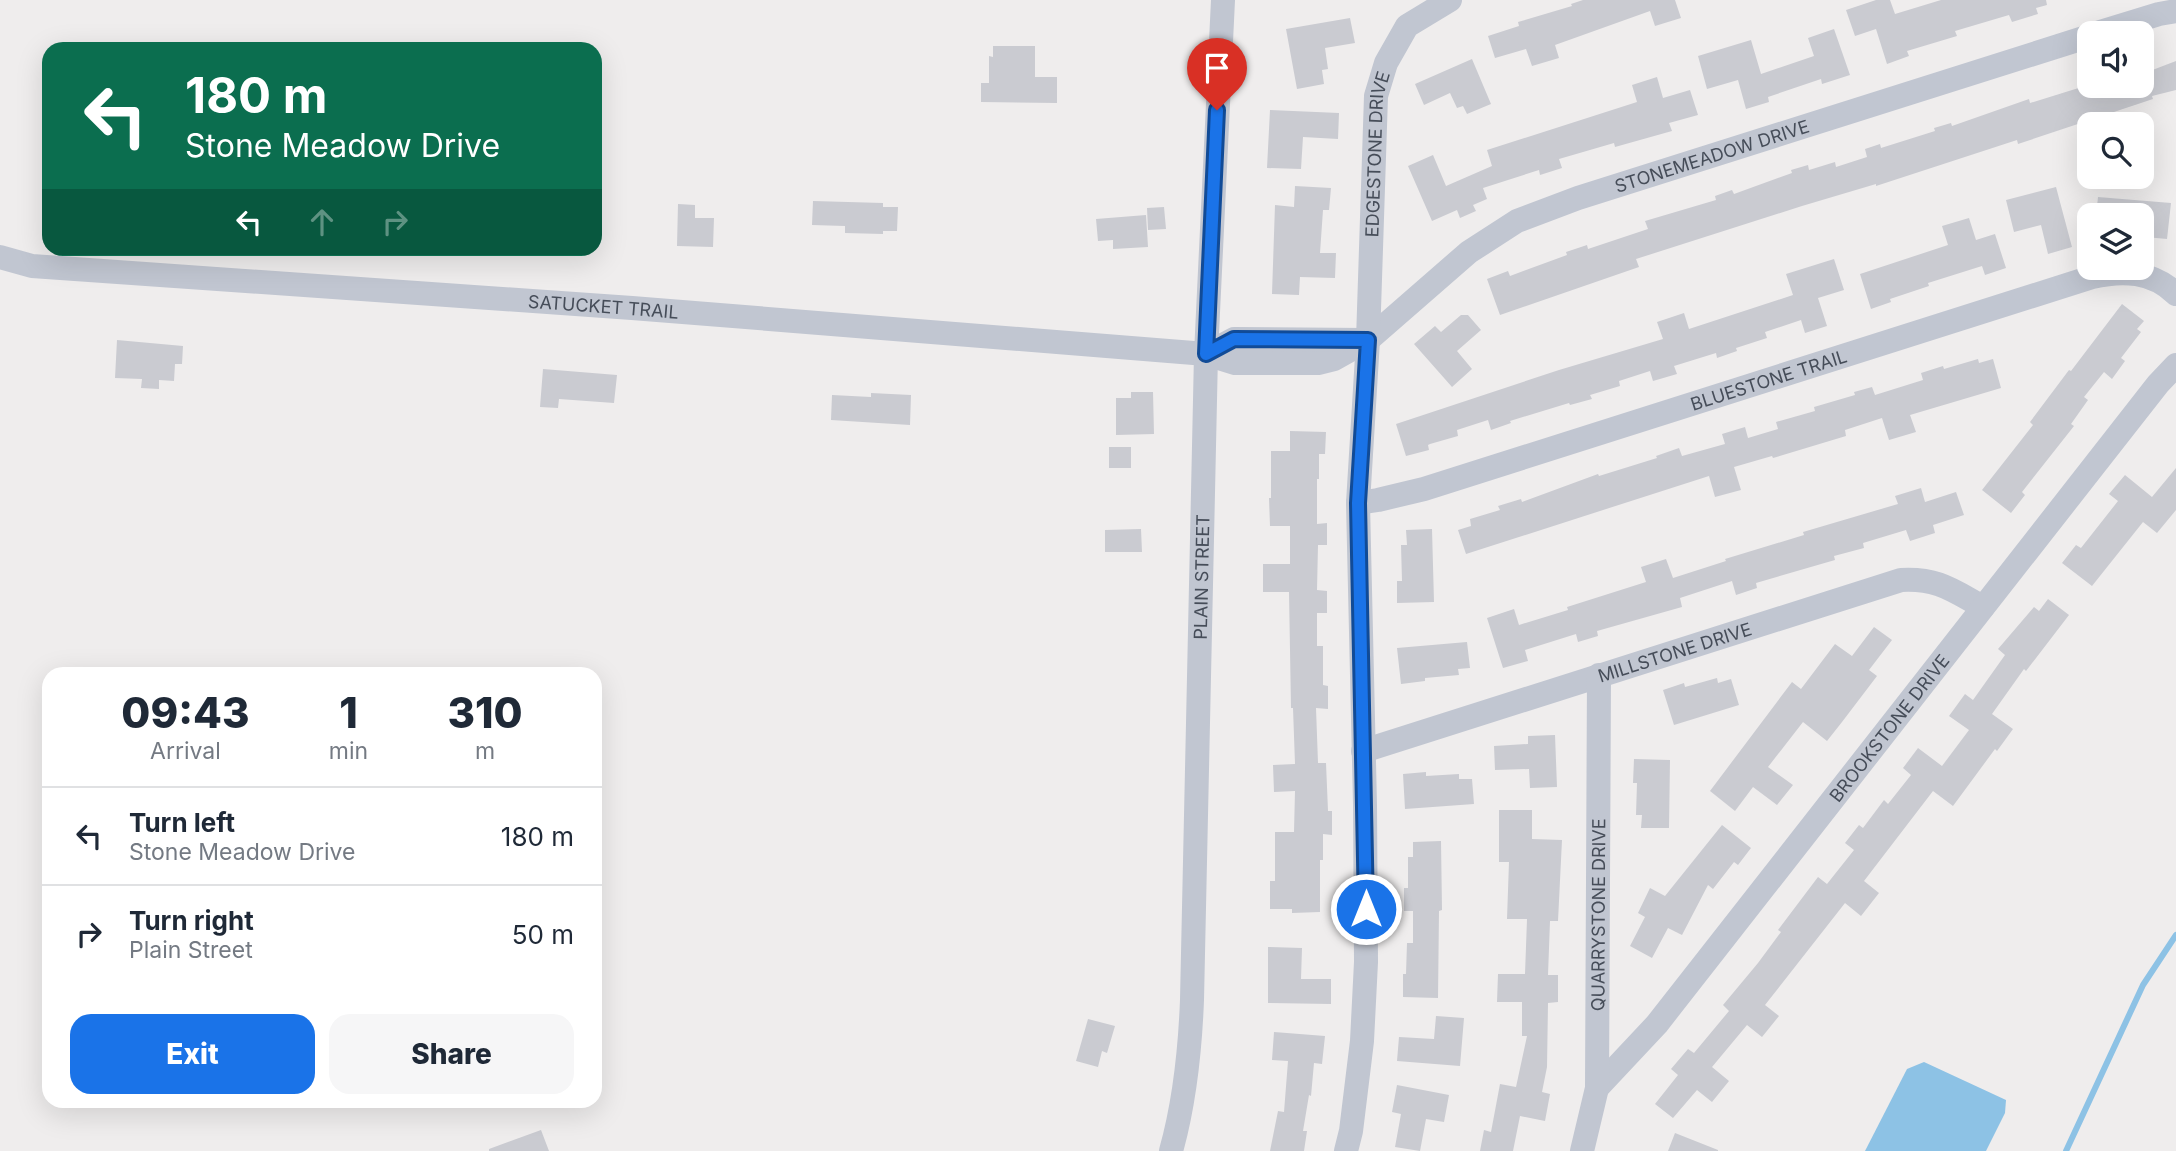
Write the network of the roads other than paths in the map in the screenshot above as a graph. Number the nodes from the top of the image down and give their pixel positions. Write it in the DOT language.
graph roads {
  1 [pos="1223,0"];
  2 [pos="1450,0"];
  3 [pos="2176,11"];
  4 [pos="2136,21"];
  5 [pos="2077,40"];
  6 [pos="0,257"];
  7 [pos="2176,293"];
  8 [pos="1368,340"];
  9 [pos="1206,354"];
  10 [pos="2176,365"];
  11 [pos="1358,503"];
  12 [pos="1983,607"];
  13 [pos="1599,676"];
  14 [pos="1363,751"];
  15 [pos="1597,1088"];
  16 [pos="1171,1151"];
  17 [pos="1346,1151"];
  18 [pos="1582,1151"];
  1 -- 9 [label="street, PLAIN STREET"];
  2 -- 8 [label="street, EDGESTONE DRIVE"];
  3 -- 4 [label="street"];
  5 -- 8 [label="street, STONEMEADOW DRIVE"];
  6 -- 9 [label="street, SATUCKET TRAIL"];
  7 -- 11 [label="street, BLUESTONE TRAIL"];
  8 -- 9 [label="street"];
  8 -- 11 [label="street"];
  9 -- 16 [label="street, PLAIN STREET"];
  10 -- 12 [label="street, BROOKSTONE DRIVE"];
  11 -- 14 [label="street"];
  12 -- 13 [label="street, MILLSTONE DRIVE"];
  12 -- 15 [label="street, BROOKSTONE DRIVE"];
  13 -- 14 [label="street, MILLSTONE DRIVE"];
  13 -- 15 [label="street, QUARRYSTONE DRIVE"];
  14 -- 17 [label="street"];
  15 -- 18 [label="street, QUARRYSTONE DRIVE"];
}
